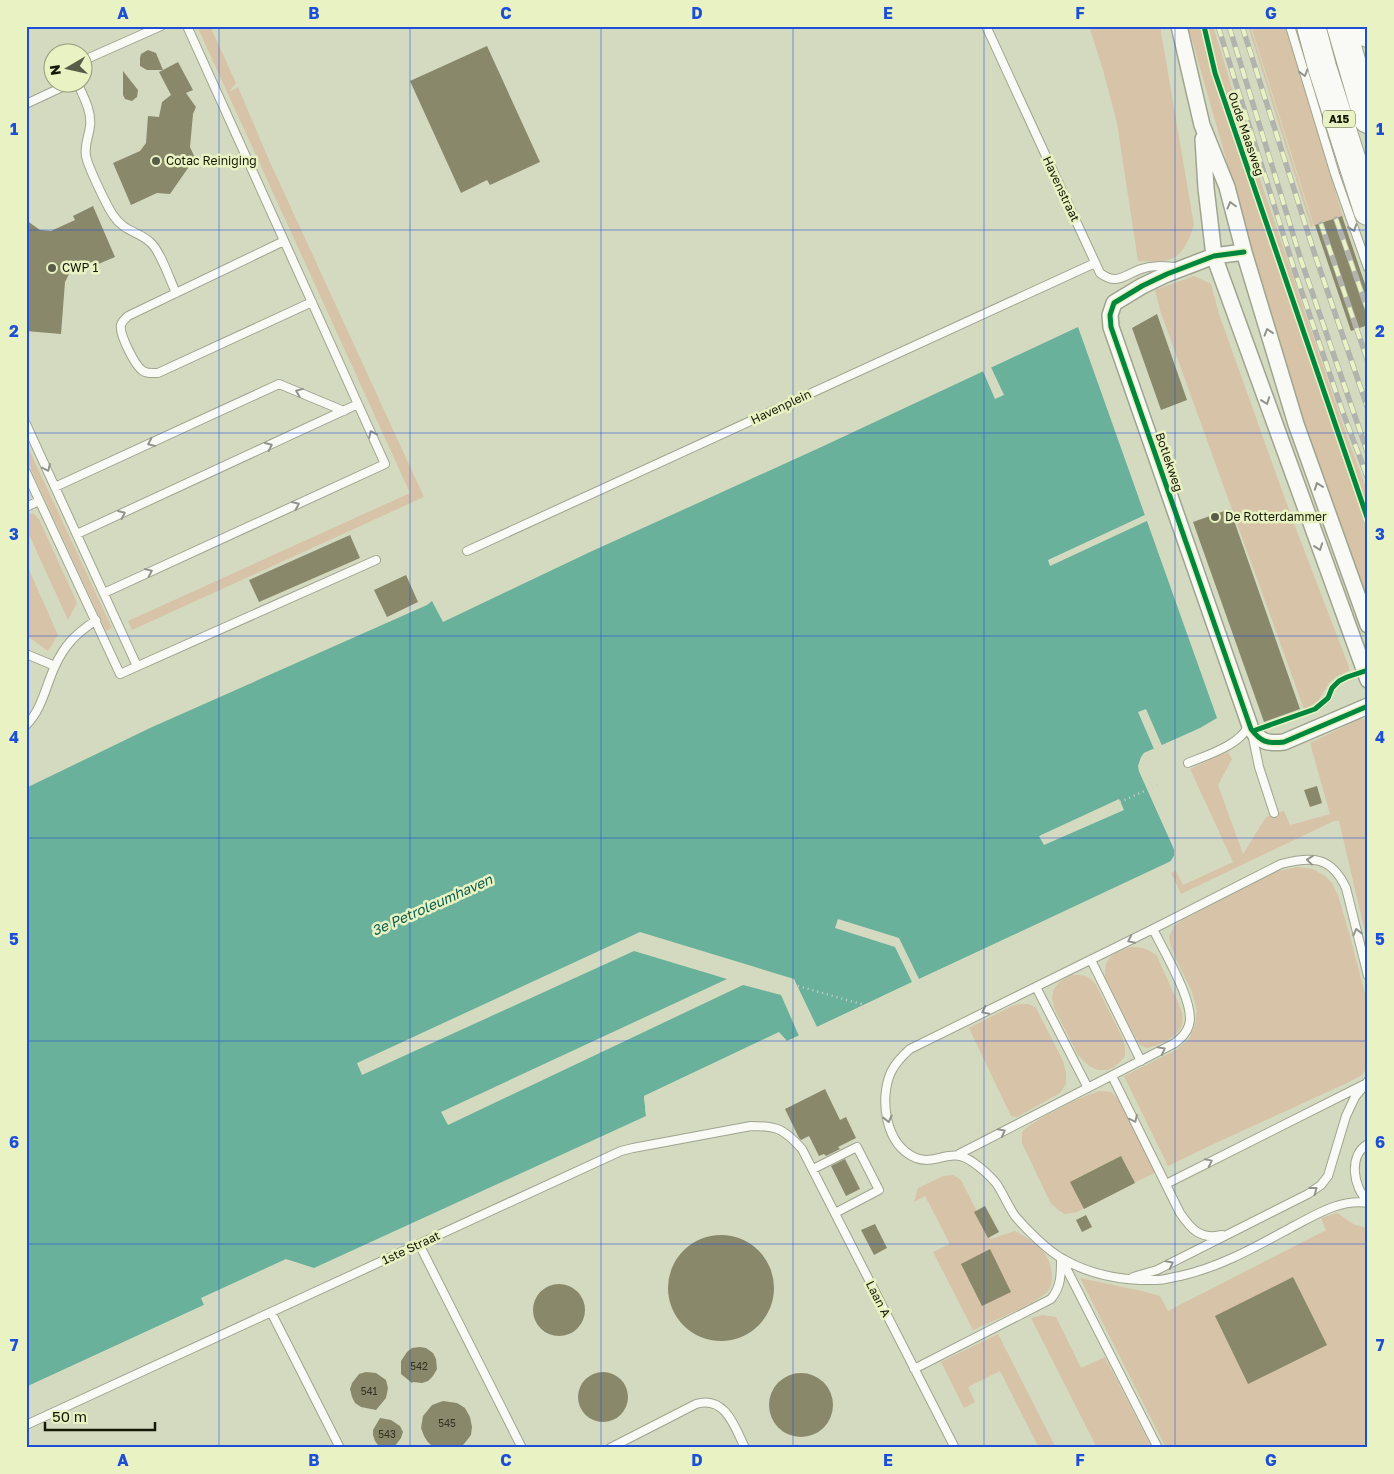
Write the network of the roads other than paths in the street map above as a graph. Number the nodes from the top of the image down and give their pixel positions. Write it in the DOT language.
graph roads {
  1 [pos="161,26"];
  2 [pos="187,26"];
  3 [pos="986,26"];
  4 [pos="1179,26"];
  5 [pos="1290,26"];
  6 [pos="1311,26"];
  7 [pos="1317,26"];
  8 [pos="1341,26"];
  9 [pos="1366,26"];
  10 [pos="1368,33"];
  11 [pos="92,57"];
  12 [pos="52,92"];
  13 [pos="81,92"];
  14 [pos="26,104"];
  15 [pos="1368,119"];
  16 [pos="1202,125"];
  17 [pos="1368,176"];
  18 [pos="1368,211"];
  19 [pos="284,241"];
  20 [pos="1244,252"];
  21 [pos="1214,256"];
  22 [pos="1095,263"];
  23 [pos="1183,268"];
  24 [pos="1368,268"];
  25 [pos="176,293"];
  26 [pos="312,302"];
  27 [pos="358,404"];
  28 [pos="344,411"];
  29 [pos="26,424"];
  30 [pos="26,472"];
  31 [pos="55,487"];
  32 [pos="39,501"];
  33 [pos="26,507"];
  34 [pos="77,534"];
  35 [pos="467,551"];
  36 [pos="376,560"];
  37 [pos="104,593"];
  38 [pos="96,620"];
  39 [pos="1368,625"];
  40 [pos="26,654"];
  41 [pos="55,666"];
  42 [pos="138,666"];
  43 [pos="1368,680"];
  44 [pos="1368,706"];
  45 [pos="26,725"];
  46 [pos="1250,726"];
  47 [pos="1188,763"];
  48 [pos="1274,812"];
  49 [pos="1153,929"];
  50 [pos="1091,960"];
  51 [pos="1368,976"];
  52 [pos="1036,987"];
  53 [pos="1141,1061"];
  54 [pos="1112,1076"];
  55 [pos="1366,1083"];
  56 [pos="1088,1088"];
  57 [pos="1368,1144"];
  58 [pos="802,1149"];
  59 [pos="959,1154"];
  60 [pos="813,1170"];
  61 [pos="1166,1184"];
  62 [pos="1368,1202"];
  63 [pos="835,1213"];
  64 [pos="1233,1232"];
  65 [pos="419,1244"];
  66 [pos="1061,1258"];
  67 [pos="1124,1279"];
  68 [pos="271,1312"];
  69 [pos="914,1369"];
  70 [pos="26,1425"];
  71 [pos="340,1448"];
  72 [pos="522,1448"];
  73 [pos="610,1448"];
  74 [pos="745,1448"];
  75 [pos="955,1448"];
  76 [pos="1158,1448"];
  1 -- 11 [label="lane"];
  2 -- 19 [label="lane"];
  3 -- 22 [label="lane, Havenstraat"];
  4 -- 16 [label="street"];
  5 -- 24 [label="lane, one-way"];
  6 -- 18 [label="highway, A15"];
  7 -- 17 [label="highway, A15"];
  8 -- 15 [label="highway, A15"];
  9 -- 10 [label="highway"];
  12 -- 14 [label="lane"];
  13 -- 25 [label="lane"];
  20 -- 16 [label="street, one-way"];
  16 -- 21 [label="street"];
  19 -- 25 [label="lane"];
  19 -- 26 [label="lane"];
  20 -- 21 [label="street, Botlekweg"];
  39 -- 20 [label="street, one-way"];
  21 -- 23 [label="street, Botlekweg"];
  21 -- 43 [label="street, one-way"];
  22 -- 23 [label="lane, Havenstraat"];
  22 -- 35 [label="lane, Havenplein"];
  23 -- 46 [label="street, Botlekweg"];
  25 -- 26 [label="lane"];
  26 -- 27 [label="lane"];
  27 -- 28 [label="lane"];
  37 -- 27 [label="lane, one-way"];
  28 -- 31 [label="lane, one-way"];
  34 -- 28 [label="lane, one-way"];
  29 -- 31 [label="lane, one-way"];
  30 -- 32 [label="lane"];
  31 -- 34 [label="lane"];
  32 -- 33 [label="lane"];
  32 -- 38 [label="lane"];
  34 -- 37 [label="lane"];
  36 -- 42 [label="lane"];
  37 -- 42 [label="lane"];
  38 -- 41 [label="lane"];
  38 -- 42 [label="lane"];
  40 -- 41 [label="lane"];
  41 -- 45 [label="lane"];
  44 -- 46 [label="street"];
  46 -- 47 [label="lane"];
  46 -- 48 [label="lane"];
  49 -- 50 [label="lane, one-way"];
  51 -- 49 [label="lane, one-way"];
  53 -- 49 [label="lane, one-way"];
  50 -- 52 [label="lane"];
  50 -- 53 [label="lane"];
  52 -- 56 [label="lane"];
  52 -- 59 [label="lane, one-way"];
  53 -- 54 [label="lane"];
  54 -- 56 [label="lane"];
  54 -- 61 [label="lane, one-way"];
  61 -- 55 [label="lane, one-way"];
  64 -- 55 [label="lane, one-way"];
  59 -- 56 [label="lane, one-way"];
  57 -- 62 [label="lane"];
  58 -- 60 [label="lane, Laan A"];
  58 -- 65 [label="lane, 1ste Straat"];
  59 -- 66 [label="lane"];
  60 -- 63 [label="lane, Laan A"];
  60 -- 63 [label="lane"];
  61 -- 64 [label="lane"];
  62 -- 67 [label="lane"];
  63 -- 69 [label="lane, Laan A"];
  67 -- 64 [label="lane, one-way"];
  65 -- 68 [label="lane, 1ste Straat"];
  65 -- 72 [label="lane"];
  66 -- 67 [label="lane"];
  66 -- 69 [label="lane"];
  66 -- 76 [label="lane"];
  68 -- 70 [label="lane, 1ste Straat"];
  68 -- 71 [label="lane"];
  69 -- 75 [label="lane, Laan A"];
  73 -- 74 [label="lane"];
}
